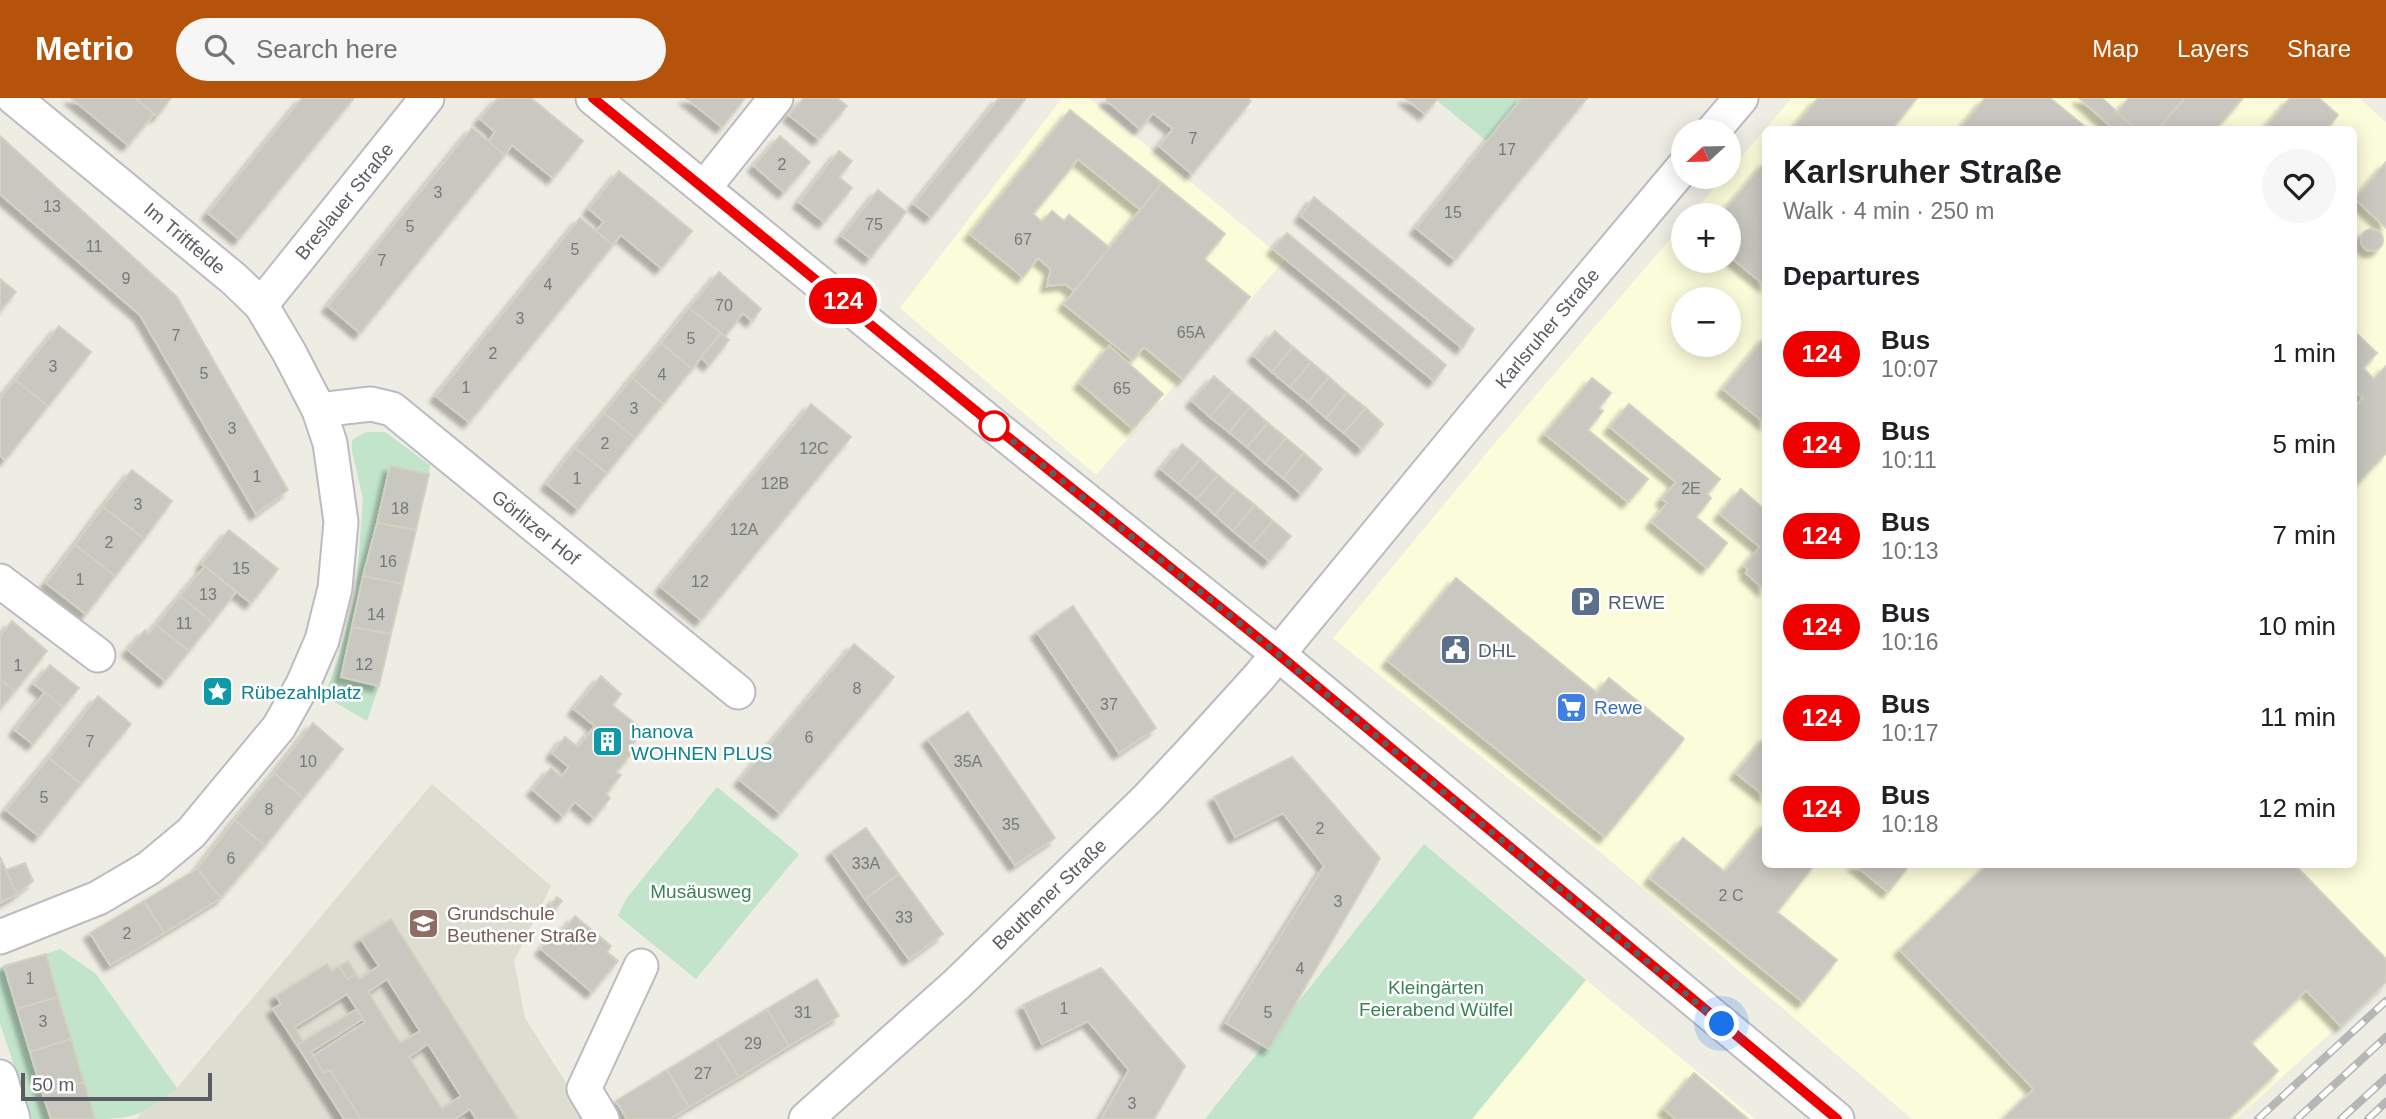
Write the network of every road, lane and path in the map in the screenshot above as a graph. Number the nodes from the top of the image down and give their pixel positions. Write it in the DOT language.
graph roads {
  1 [pos="14,98"];
  2 [pos="427,98"];
  3 [pos="593,98"];
  4 [pos="776,98"];
  5 [pos="1741,98"];
  6 [pos="1723,119"];
  7 [pos="1671,182"];
  8 [pos="704,188"];
  9 [pos="261,305"];
  10 [pos="318,410"];
  11 [pos="0,581"];
  12 [pos="98,654"];
  13 [pos="1278,654"];
  14 [pos="738,692"];
  15 [pos="0,937"];
  16 [pos="642,966"];
  17 [pos="0,1077"];
  18 [pos="13,1119"];
  19 [pos="602,1119"];
  20 [pos="806,1119"];
  21 [pos="1837,1119"];
  1 -- 9 [label="street, Im Triftfelde"];
  2 -- 9 [label="street, Breslauer Straße"];
  3 -- 8 [label="street"];
  4 -- 8 [label="street"];
  5 -- 6 [label="street"];
  7 -- 13 [label="street, Karlsruher Straße"];
  8 -- 13 [label="street"];
  9 -- 10 [label="street, Im Triftfelde"];
  10 -- 14 [label="street, Görlitzer Hof"];
  10 -- 15 [label="street"];
  11 -- 12 [label="street"];
  13 -- 20 [label="street, Beuthener Straße"];
  13 -- 21 [label="street"];
  16 -- 19 [label="street"];
  17 -- 18 [label="street"];
}
